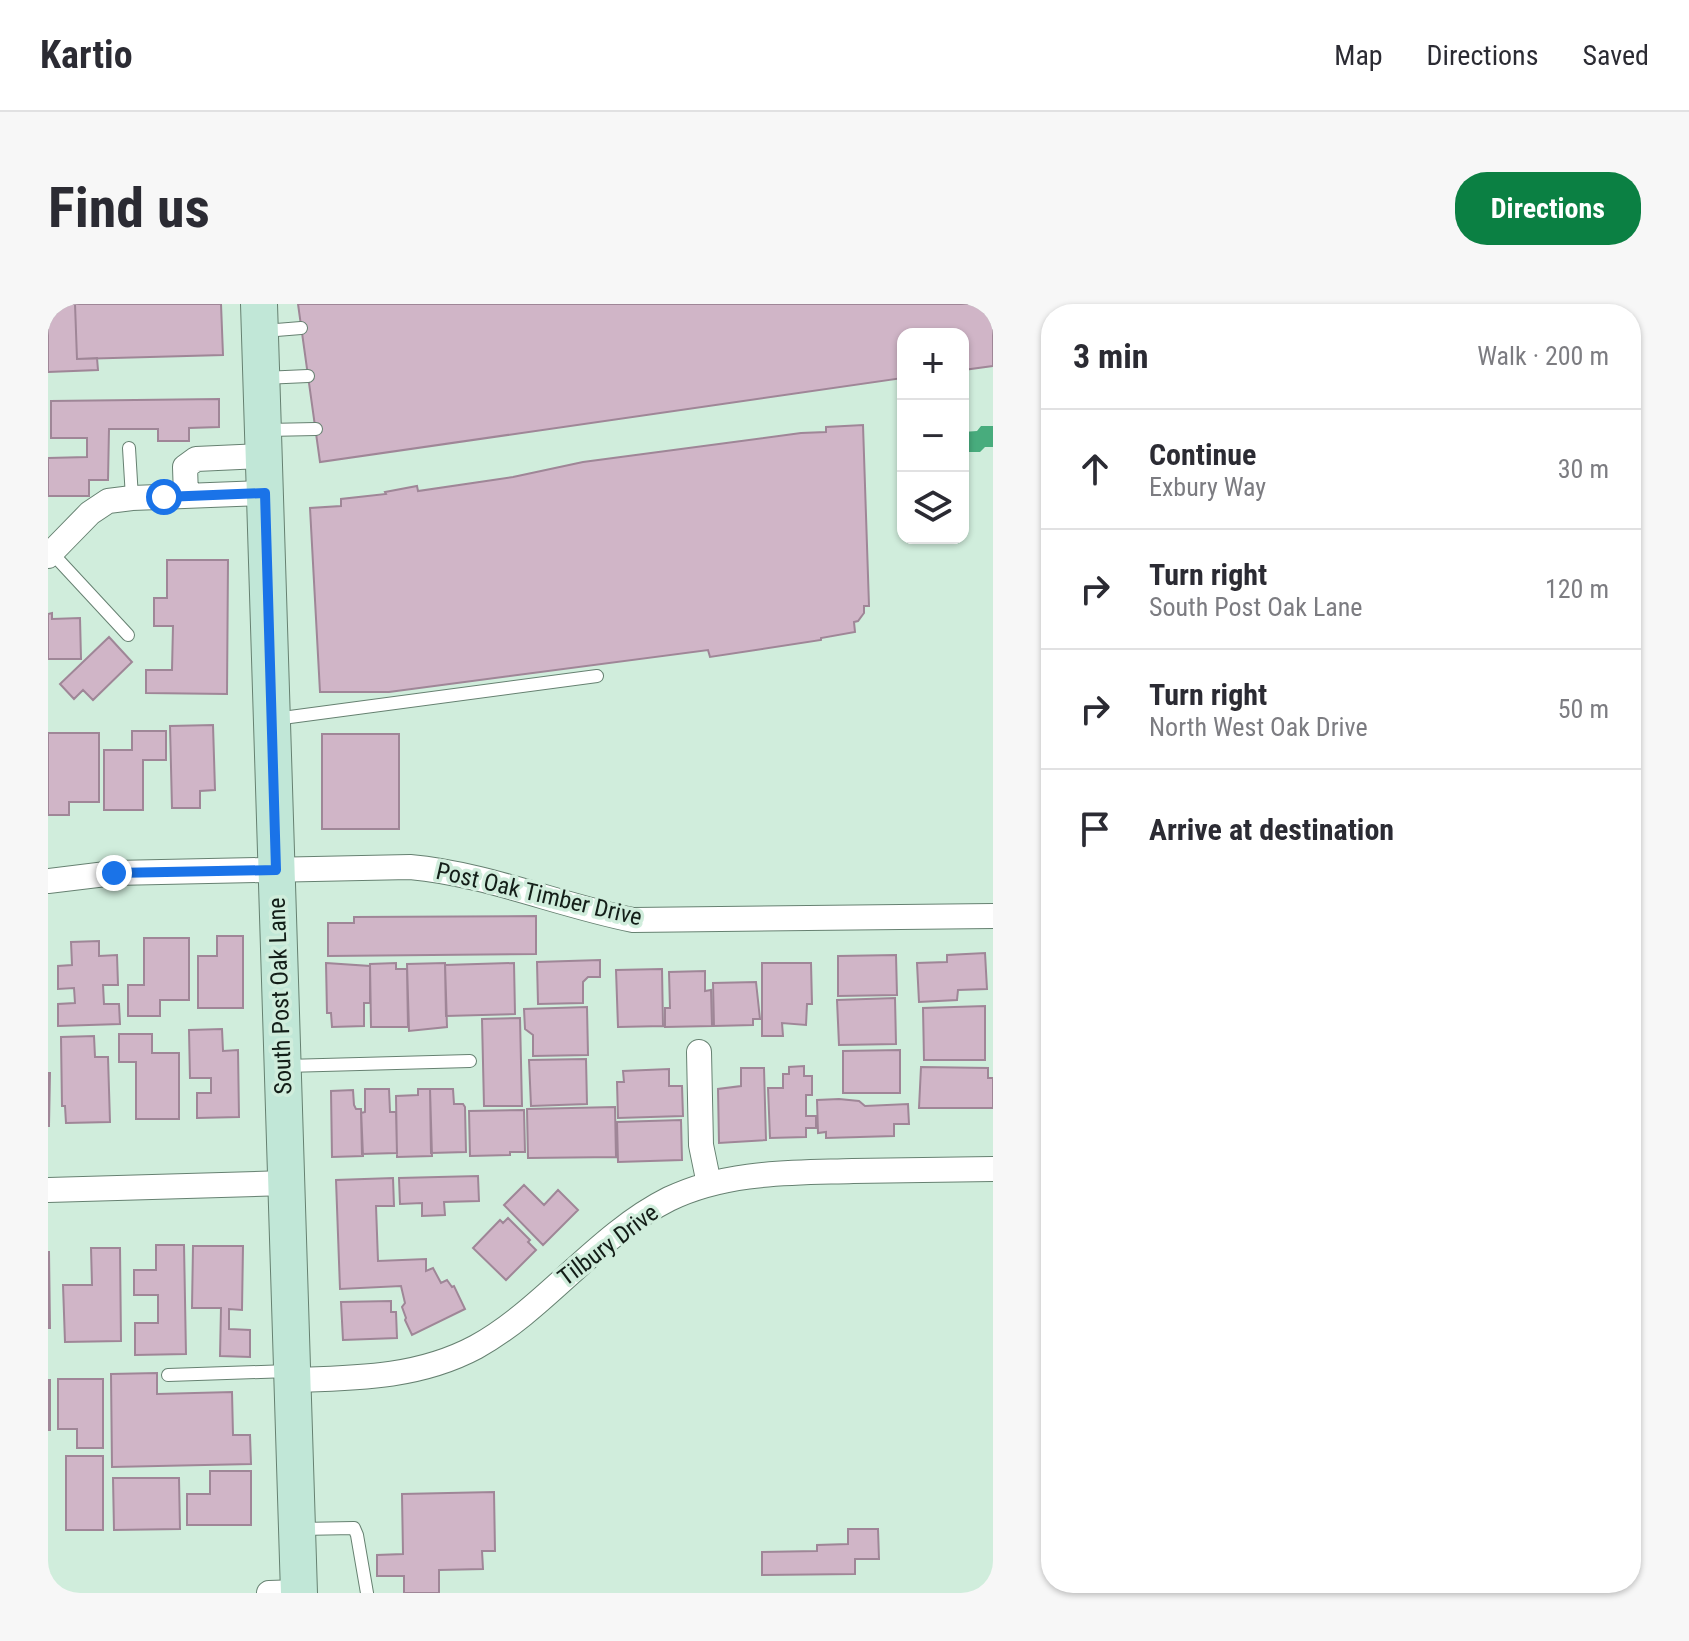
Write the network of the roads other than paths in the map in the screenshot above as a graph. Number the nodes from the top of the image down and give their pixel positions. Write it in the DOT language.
graph roads {
  1 [pos="259,318"];
  2 [pos="301,328"];
  3 [pos="308,376"];
  4 [pos="261,378"];
  5 [pos="316,429"];
  6 [pos="263,443"];
  7 [pos="129,448"];
  8 [pos="265,493"];
  9 [pos="186,496"];
  10 [pos="132,498"];
  11 [pos="50,555"];
  12 [pos="128,635"];
  13 [pos="597,676"];
  14 [pos="272,720"];
  15 [pos="276,870"];
  16 [pos="48,881"];
  17 [pos="993,916"];
  18 [pos="699,1052"];
  19 [pos="470,1061"];
  20 [pos="282,1066"];
  21 [pos="993,1169"];
  22 [pos="286,1183"];
  23 [pos="709,1184"];
  24 [pos="48,1190"];
  25 [pos="168,1375"];
  26 [pos="292,1376"];
  27 [pos="297,1529"];
  28 [pos="289,1593"];
  29 [pos="367,1593"];
  1 -- 2 [label="lane"];
  1 -- 4 [label="main road, South Post Oak Lane"];
  3 -- 4 [label="lane"];
  4 -- 6 [label="main road, South Post Oak Lane"];
  5 -- 6 [label="lane"];
  6 -- 8 [label="main road, South Post Oak Lane"];
  6 -- 9 [label="street"];
  7 -- 10 [label="lane"];
  8 -- 9 [label="street"];
  8 -- 14 [label="main road, South Post Oak Lane"];
  9 -- 10 [label="street"];
  10 -- 11 [label="street"];
  11 -- 12 [label="lane"];
  13 -- 14 [label="lane"];
  14 -- 15 [label="main road, South Post Oak Lane"];
  15 -- 16 [label="street, Post Oak Timber Drive"];
  15 -- 17 [label="street, Post Oak Timber Drive"];
  15 -- 20 [label="main road, South Post Oak Lane"];
  18 -- 23 [label="street"];
  19 -- 20 [label="lane"];
  20 -- 22 [label="main road, South Post Oak Lane"];
  21 -- 23 [label="street, Tilbury Drive"];
  22 -- 24 [label="street"];
  22 -- 26 [label="main road, South Post Oak Lane"];
  23 -- 26 [label="street, Tilbury Drive"];
  25 -- 26 [label="lane"];
  26 -- 27 [label="main road, South Post Oak Lane"];
  27 -- 28 [label="main road, South Post Oak Lane"];
  27 -- 29 [label="lane"];
}
